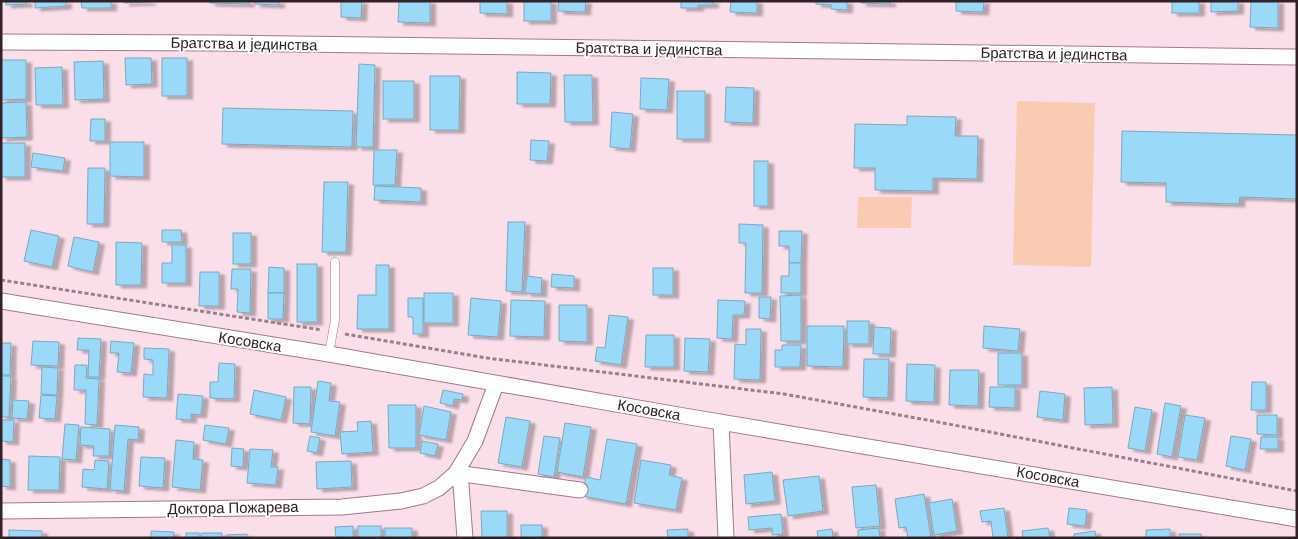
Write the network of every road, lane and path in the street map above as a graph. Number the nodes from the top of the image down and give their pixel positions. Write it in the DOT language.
graph roads {
  1 [pos="1,42"];
  2 [pos="1297,57"];
  3 [pos="336,262"];
  4 [pos="1,280"];
  5 [pos="1,302"];
  6 [pos="334,332"];
  7 [pos="329,354"];
  8 [pos="496,384"];
  9 [pos="721,422"];
  10 [pos="456,474"];
  11 [pos="580,490"];
  12 [pos="1297,491"];
  13 [pos="1,511"];
  14 [pos="1297,519"];
  15 [pos="465,538"];
  16 [pos="726,538"];
  1 -- 2 [label="street, Братства и јединства"];
  3 -- 6 [label="lane"];
  4 -- 6 [label="path"];
  5 -- 7 [label="street, Косовска"];
  6 -- 7 [label="lane"];
  6 -- 12 [label="path"];
  7 -- 8 [label="street, Косовска"];
  8 -- 9 [label="street, Косовска"];
  8 -- 10 [label="street, Доктора Пожарева"];
  9 -- 14 [label="street, Косовска"];
  9 -- 16 [label="street"];
  10 -- 11 [label="street"];
  10 -- 13 [label="street, Доктора Пожарева"];
  10 -- 15 [label="street"];
}
